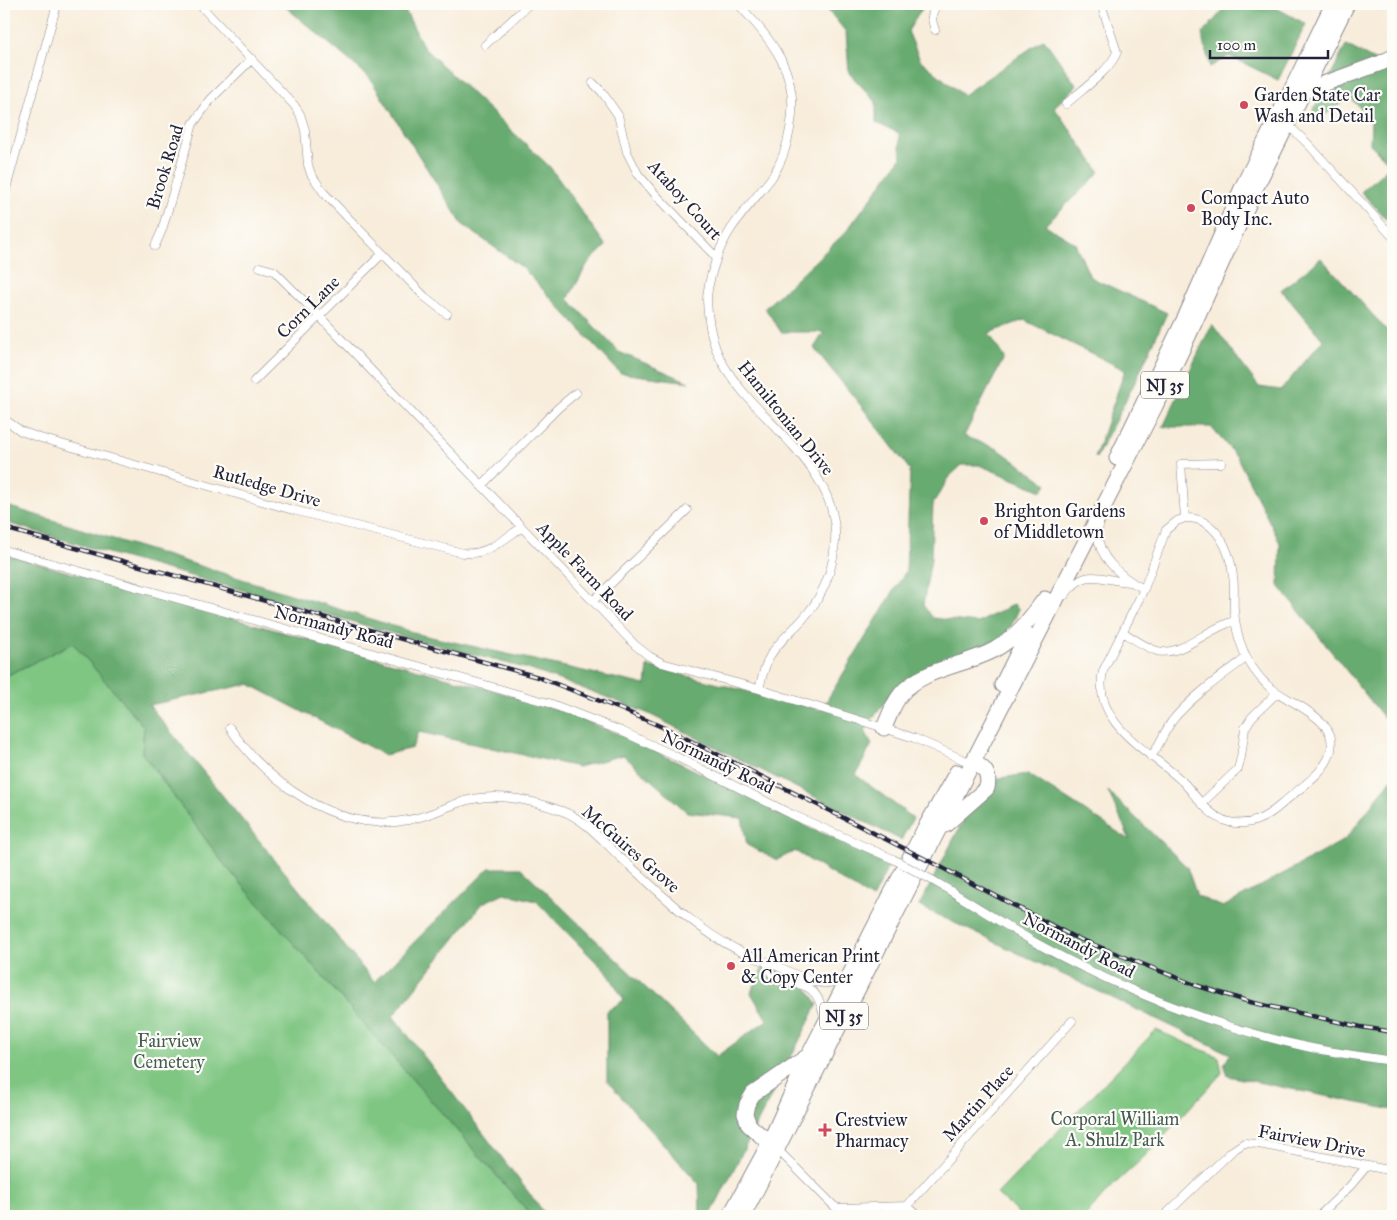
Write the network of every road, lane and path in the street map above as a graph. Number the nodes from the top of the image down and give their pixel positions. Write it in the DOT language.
graph roads {
  1 [pos="57,4"];
  2 [pos="199,4"];
  3 [pos="529,4"];
  4 [pos="738,4"];
  5 [pos="938,4"];
  6 [pos="1101,4"];
  7 [pos="1333,4"];
  8 [pos="1347,4"];
  9 [pos="935,30"];
  10 [pos="485,45"];
  11 [pos="1393,57"];
  12 [pos="252,58"];
  13 [pos="593,83"];
  14 [pos="1304,91"];
  15 [pos="1066,104"];
  16 [pos="1288,125"];
  17 [pos="4,196"];
  18 [pos="1393,237"];
  19 [pos="155,246"];
  20 [pos="382,254"];
  21 [pos="716,257"];
  22 [pos="260,267"];
  23 [pos="447,314"];
  24 [pos="319,316"];
  25 [pos="254,381"];
  26 [pos="576,394"];
  27 [pos="4,419"];
  28 [pos="1221,463"];
  29 [pos="481,486"];
  30 [pos="1106,502"];
  31 [pos="687,510"];
  32 [pos="1185,518"];
  33 [pos="522,527"];
  34 [pos="4,550"];
  35 [pos="1130,582"];
  36 [pos="1144,589"];
  37 [pos="1045,600"];
  38 [pos="593,601"];
  39 [pos="1046,620"];
  40 [pos="1235,621"];
  41 [pos="1123,632"];
  42 [pos="1246,658"];
  43 [pos="759,689"];
  44 [pos="1277,693"];
  45 [pos="230,728"];
  46 [pos="884,728"];
  47 [pos="1151,757"];
  48 [pos="968,761"];
  49 [pos="1202,803"];
  50 [pos="933,840"];
  51 [pos="767,962"];
  52 [pos="847,981"];
  53 [pos="1072,1021"];
  54 [pos="826,1023"];
  55 [pos="809,1055"];
  56 [pos="1393,1061"];
  57 [pos="773,1146"];
  58 [pos="1366,1167"];
  59 [pos="1393,1171"];
  60 [pos="907,1206"];
  61 [pos="730,1216"];
  62 [pos="743,1216"];
  63 [pos="919,1216"];
  64 [pos="1164,1216"];
  65 [pos="1319,1216"];
  1 -- 17 [label="street"];
  2 -- 12 [label="street"];
  3 -- 10 [label="street"];
  4 -- 21 [label="street, Hamiltonian Drive"];
  5 -- 9 [label="street"];
  6 -- 15 [label="street"];
  7 -- 37 [label="highway, NJ 35"];
  8 -- 14 [label="highway, NJ 35"];
  11 -- 14 [label="highway"];
  12 -- 19 [label="street, Brook Road"];
  12 -- 20 [label="street"];
  13 -- 21 [label="street, Ataboy Court"];
  14 -- 16 [label="highway, NJ 35"];
  16 -- 18 [label="street"];
  16 -- 30 [label="highway, NJ 35"];
  20 -- 23 [label="street"];
  20 -- 24 [label="street, Corn Lane"];
  21 -- 43 [label="street, Hamiltonian Drive"];
  22 -- 24 [label="street, Apple Farm Road"];
  24 -- 25 [label="street, Corn Lane"];
  24 -- 29 [label="street, Apple Farm Road"];
  26 -- 29 [label="street"];
  27 -- 33 [label="street, Rutledge Drive"];
  28 -- 32 [label="street"];
  29 -- 33 [label="street, Apple Farm Road"];
  30 -- 35 [label="street"];
  30 -- 39 [label="highway, NJ 35"];
  31 -- 38 [label="street"];
  32 -- 36 [label="street"];
  32 -- 40 [label="street"];
  33 -- 38 [label="street, Apple Farm Road"];
  34 -- 56 [label="street, Normandy Road, bridge"];
  35 -- 36 [label="street"];
  35 -- 39 [label="street"];
  36 -- 41 [label="street"];
  37 -- 46 [label="highway"];
  37 -- 48 [label="highway, NJ 35"];
  38 -- 43 [label="street, Apple Farm Road"];
  39 -- 48 [label="highway, NJ 35"];
  40 -- 41 [label="street"];
  40 -- 42 [label="street"];
  41 -- 47 [label="street"];
  42 -- 44 [label="street"];
  42 -- 47 [label="street"];
  43 -- 46 [label="street, Apple Farm Road"];
  44 -- 49 [label="street"];
  44 -- 49 [label="street"];
  45 -- 51 [label="street, McGuires Grove"];
  46 -- 48 [label="street, Apple Farm Road"];
  47 -- 49 [label="street"];
  48 -- 50 [label="highway, NJ 35"];
  48 -- 50 [label="highway"];
  48 -- 52 [label="highway, NJ 35"];
  50 -- 57 [label="highway, NJ 35"];
  51 -- 52 [label="street, McGuires Grove"];
  51 -- 54 [label="street"];
  52 -- 54 [label="highway, NJ 35"];
  53 -- 60 [label="street, Martin Place"];
  54 -- 55 [label="highway, NJ 35"];
  55 -- 57 [label="highway, NJ 35"];
  55 -- 57 [label="highway"];
  57 -- 60 [label="street"];
  57 -- 61 [label="highway, NJ 35"];
  57 -- 62 [label="highway, NJ 35"];
  58 -- 59 [label="street, Fairview Drive"];
  58 -- 64 [label="street, Fairview Drive"];
  58 -- 65 [label="street"];
  60 -- 63 [label="street"];
}
